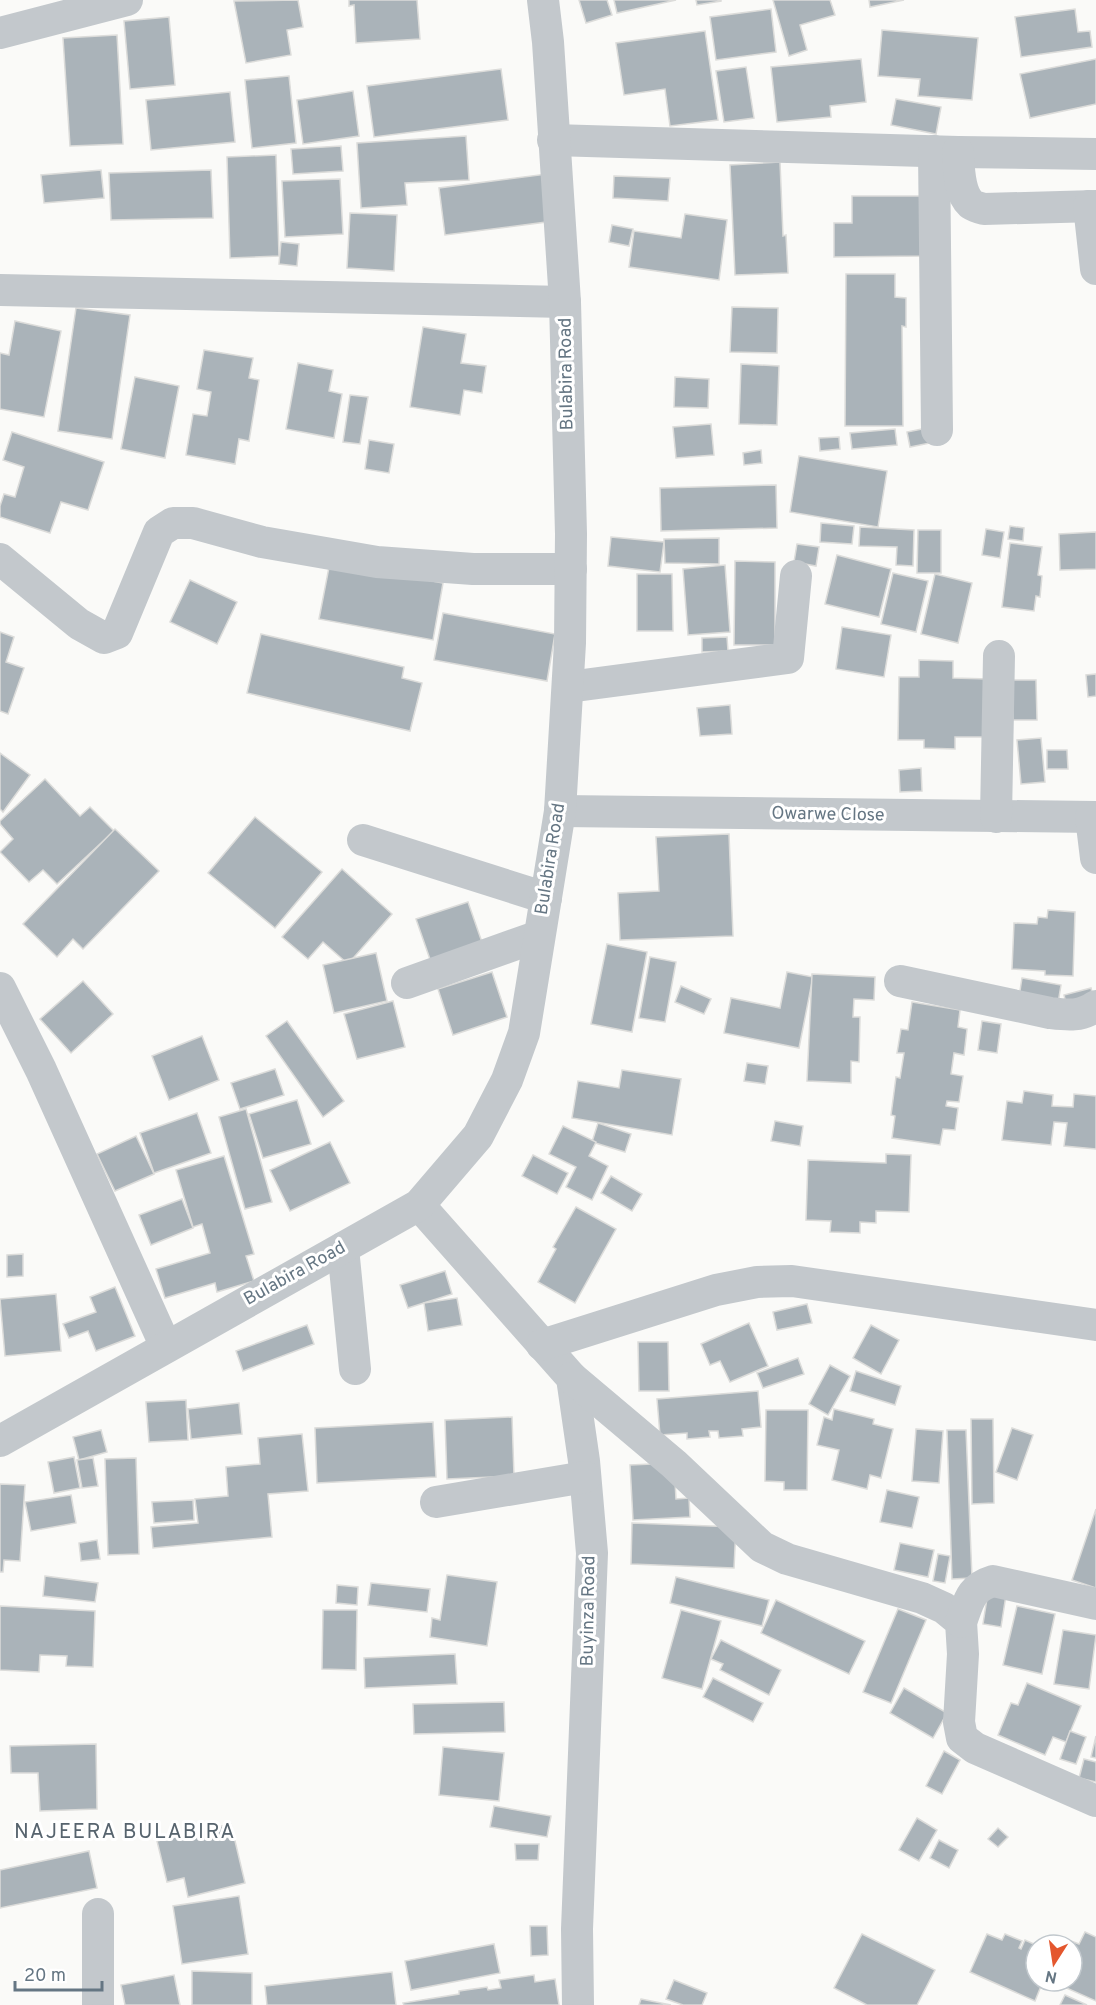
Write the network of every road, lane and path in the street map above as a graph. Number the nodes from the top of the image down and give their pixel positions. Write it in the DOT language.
graph roads {
  1 [pos="127,0"];
  2 [pos="543,0"];
  3 [pos="0,33"];
  4 [pos="553,140"];
  5 [pos="946,152"];
  6 [pos="1096,154"];
  7 [pos="1092,206"];
  8 [pos="1096,269"];
  9 [pos="0,290"];
  10 [pos="565,302"];
  11 [pos="936,430"];
  12 [pos="0,559"];
  13 [pos="571,568"];
  14 [pos="796,576"];
  15 [pos="999,656"];
  16 [pos="568,687"];
  17 [pos="560,811"];
  18 [pos="996,817"];
  19 [pos="1093,817"];
  20 [pos="363,840"];
  21 [pos="1096,858"];
  22 [pos="546,898"];
  23 [pos="539,936"];
  24 [pos="900,981"];
  25 [pos="407,983"];
  26 [pos="0,988"];
  27 [pos="1096,1006"];
  28 [pos="419,1205"];
  29 [pos="343,1248"];
  30 [pos="1096,1325"];
  31 [pos="542,1345"];
  32 [pos="166,1347"];
  33 [pos="355,1369"];
  34 [pos="572,1378"];
  35 [pos="0,1441"];
  36 [pos="585,1477"];
  37 [pos="436,1502"];
  38 [pos="1096,1604"];
  39 [pos="961,1622"];
  40 [pos="1096,1801"];
  41 [pos="98,1914"];
  42 [pos="98,2005"];
  43 [pos="578,2005"];
  1 -- 3 [label="street"];
  2 -- 4 [label="street, Bulabira Road"];
  4 -- 5 [label="street"];
  4 -- 10 [label="street, Bulabira Road"];
  5 -- 6 [label="street"];
  5 -- 7 [label="street"];
  5 -- 11 [label="street"];
  7 -- 8 [label="street"];
  9 -- 10 [label="street"];
  10 -- 13 [label="street, Bulabira Road"];
  12 -- 13 [label="street"];
  13 -- 16 [label="street, Bulabira Road"];
  14 -- 16 [label="street"];
  15 -- 18 [label="street"];
  16 -- 17 [label="street, Bulabira Road"];
  17 -- 18 [label="street, Owarwe Close"];
  17 -- 22 [label="street, Bulabira Road"];
  18 -- 19 [label="street, Owarwe Close"];
  19 -- 21 [label="street"];
  20 -- 22 [label="street"];
  22 -- 23 [label="street, Bulabira Road"];
  23 -- 25 [label="street"];
  23 -- 28 [label="street, Bulabira Road"];
  24 -- 27 [label="street"];
  26 -- 32 [label="street"];
  28 -- 29 [label="street, Bulabira Road"];
  28 -- 31 [label="street"];
  29 -- 32 [label="street, Bulabira Road"];
  29 -- 33 [label="street"];
  30 -- 31 [label="street"];
  31 -- 34 [label="street"];
  32 -- 35 [label="street, Bulabira Road"];
  34 -- 36 [label="street, Buyinza Road"];
  34 -- 39 [label="street"];
  36 -- 37 [label="street"];
  36 -- 43 [label="street, Buyinza Road"];
  38 -- 39 [label="street"];
  39 -- 40 [label="street"];
  41 -- 42 [label="street"];
}
